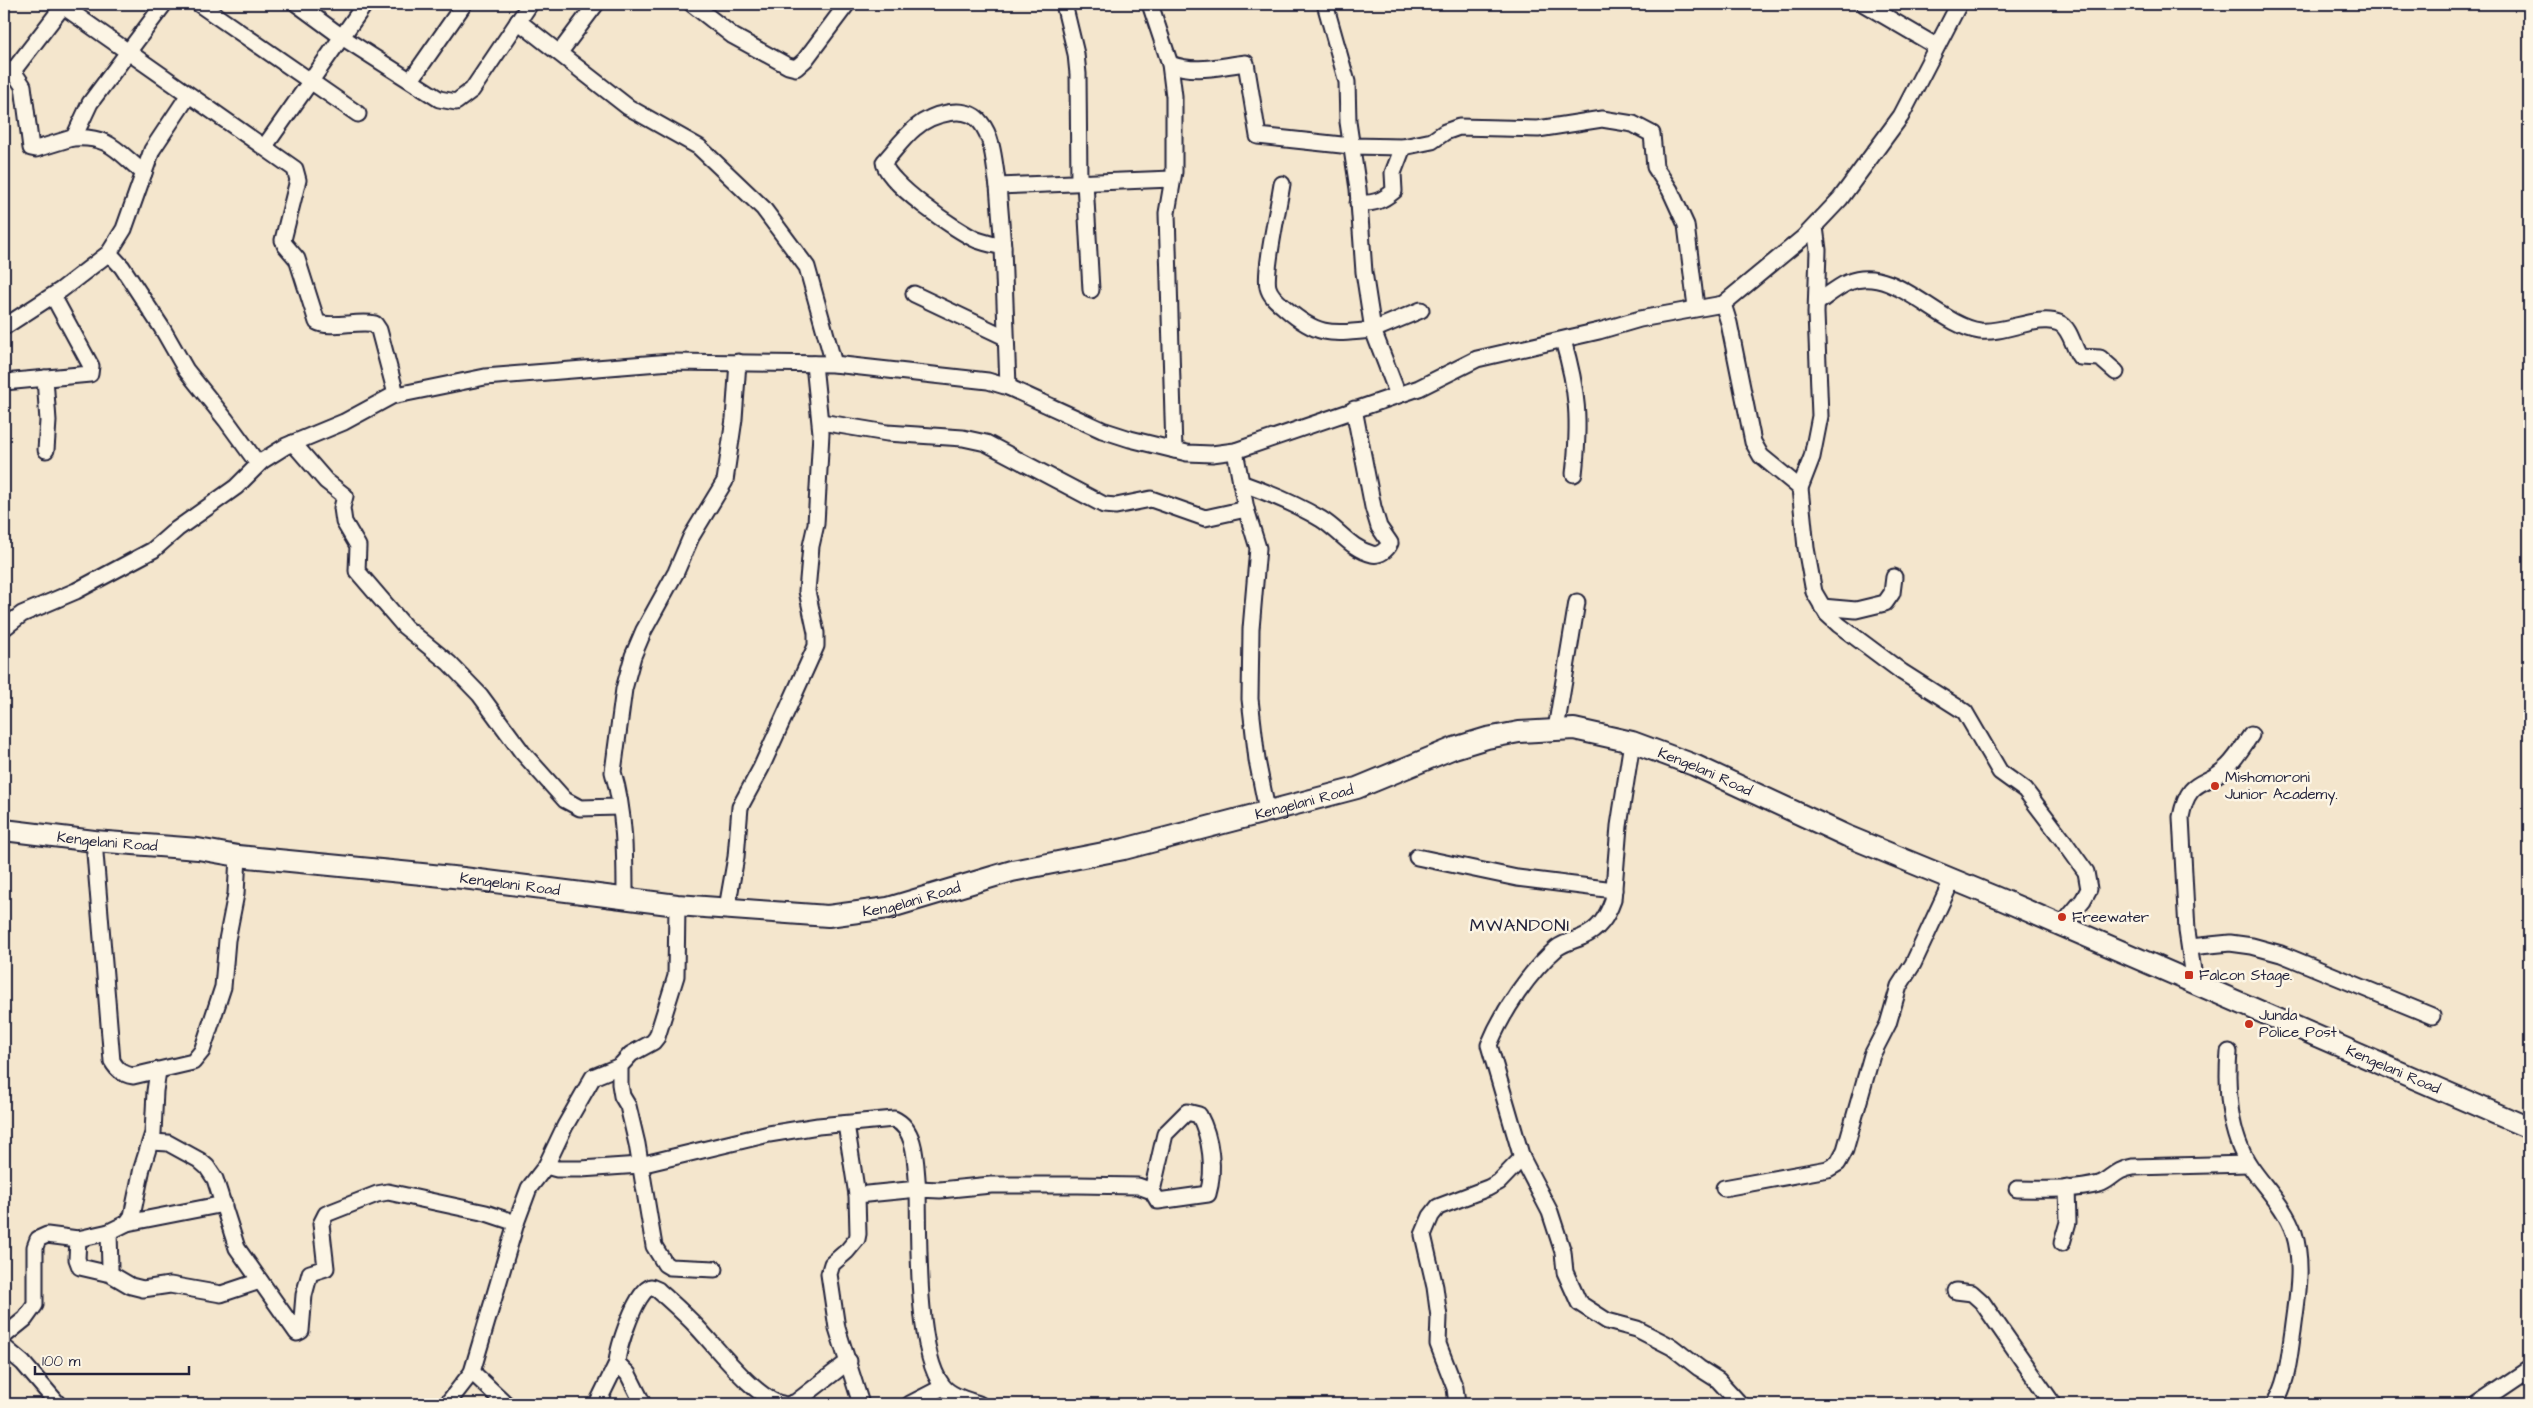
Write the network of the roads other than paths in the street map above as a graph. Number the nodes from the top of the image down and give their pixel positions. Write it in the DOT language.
graph roads {
  1 [pos="164,4"];
  2 [pos="199,4"];
  3 [pos="298,4"];
  4 [pos="365,4"];
  5 [pos="464,4"];
  6 [pos="530,4"];
  7 [pos="596,4"];
  8 [pos="692,4"];
  9 [pos="847,4"];
  10 [pos="1064,4"];
  11 [pos="1150,4"];
  12 [pos="1325,4"];
  13 [pos="1864,4"];
  14 [pos="1959,4"];
  15 [pos="62,5"];
  16 [pos="518,21"];
  17 [pos="342,37"];
  18 [pos="1936,46"];
  19 [pos="128,50"];
  20 [pos="560,52"];
  21 [pos="1170,64"];
  22 [pos="8,75"];
  23 [pos="411,80"];
  24 [pos="312,82"];
  25 [pos="188,96"];
  26 [pos="358,114"];
  27 [pos="72,138"];
  28 [pos="265,146"];
  29 [pos="1351,146"];
  30 [pos="1403,147"];
  31 [pos="144,173"];
  32 [pos="1172,179"];
  33 [pos="1082,182"];
  34 [pos="1282,184"];
  35 [pos="998,186"];
  36 [pos="1358,203"];
  37 [pos="1815,227"];
  38 [pos="1003,247"];
  39 [pos="108,253"];
  40 [pos="1090,290"];
  41 [pos="914,294"];
  42 [pos="53,296"];
  43 [pos="1817,302"];
  44 [pos="1723,304"];
  45 [pos="1696,307"];
  46 [pos="1421,310"];
  47 [pos="4,327"];
  48 [pos="1373,330"];
  49 [pos="1005,337"];
  50 [pos="1563,340"];
  51 [pos="738,362"];
  52 [pos="814,364"];
  53 [pos="834,364"];
  54 [pos="2116,372"];
  55 [pos="45,378"];
  56 [pos="4,382"];
  57 [pos="1008,386"];
  58 [pos="396,394"];
  59 [pos="1398,395"];
  60 [pos="1354,408"];
  61 [pos="821,422"];
  62 [pos="293,443"];
  63 [pos="46,450"];
  64 [pos="1174,450"];
  65 [pos="1235,450"];
  66 [pos="258,464"];
  67 [pos="1574,474"];
  68 [pos="1241,483"];
  69 [pos="1800,488"];
  70 [pos="1246,508"];
  71 [pos="1894,577"];
  72 [pos="1577,602"];
  73 [pos="1822,607"];
  74 [pos="4,628"];
  75 [pos="1556,729"];
  76 [pos="2251,735"];
  77 [pos="1632,742"];
  78 [pos="619,807"];
  79 [pos="1267,810"];
  80 [pos="4,830"];
  81 [pos="94,842"];
  82 [pos="238,856"];
  83 [pos="1417,857"];
  84 [pos="1952,880"];
  85 [pos="1614,890"];
  86 [pos="625,897"];
  87 [pos="677,905"];
  88 [pos="727,908"];
  89 [pos="2062,926"];
  90 [pos="2190,947"];
  91 [pos="2195,984"];
  92 [pos="2432,1016"];
  93 [pos="2229,1052"];
  94 [pos="620,1066"];
  95 [pos="158,1071"];
  96 [pos="846,1124"];
  97 [pos="2529,1128"];
  98 [pos="152,1142"];
  99 [pos="1522,1158"];
  100 [pos="2248,1164"];
  101 [pos="640,1165"];
  102 [pos="546,1166"];
  103 [pos="1724,1188"];
  104 [pos="2068,1188"];
  105 [pos="918,1189"];
  106 [pos="2017,1189"];
  107 [pos="1152,1191"];
  108 [pos="857,1195"];
  109 [pos="224,1204"];
  110 [pos="516,1223"];
  111 [pos="127,1224"];
  112 [pos="109,1232"];
  113 [pos="78,1239"];
  114 [pos="2062,1243"];
  115 [pos="665,1264"];
  116 [pos="715,1269"];
  117 [pos="107,1272"];
  118 [pos="260,1281"];
  119 [pos="655,1288"];
  120 [pos="1956,1291"];
  121 [pos="4,1336"];
  122 [pos="4,1347"];
  123 [pos="849,1361"];
  124 [pos="617,1363"];
  125 [pos="2529,1369"];
  126 [pos="472,1372"];
  127 [pos="943,1387"];
  128 [pos="58,1404"];
  129 [pos="447,1404"];
  130 [pos="506,1404"];
  131 [pos="597,1404"];
  132 [pos="643,1404"];
  133 [pos="782,1404"];
  134 [pos="790,1404"];
  135 [pos="861,1404"];
  136 [pos="910,1404"];
  137 [pos="979,1404"];
  138 [pos="1457,1404"];
  139 [pos="1740,1404"];
  140 [pos="2053,1404"];
  141 [pos="2274,1404"];
  142 [pos="2477,1404"];
  1 -- 19 [label="street"];
  2 -- 24 [label="street"];
  3 -- 17 [label="street"];
  4 -- 17 [label="street"];
  5 -- 23 [label="street"];
  6 -- 16 [label="street"];
  7 -- 20 [label="street"];
  8 -- 9 [label="street"];
  10 -- 33 [label="street"];
  11 -- 21 [label="street"];
  12 -- 29 [label="street"];
  13 -- 18 [label="street"];
  14 -- 18 [label="street"];
  15 -- 19 [label="street"];
  15 -- 22 [label="street"];
  16 -- 20 [label="street"];
  16 -- 23 [label="street"];
  17 -- 23 [label="street"];
  17 -- 24 [label="street"];
  18 -- 37 [label="street"];
  19 -- 25 [label="street"];
  19 -- 27 [label="street"];
  20 -- 53 [label="street"];
  21 -- 29 [label="street"];
  21 -- 32 [label="street"];
  22 -- 27 [label="street"];
  24 -- 26 [label="street"];
  24 -- 28 [label="street"];
  25 -- 28 [label="street"];
  25 -- 31 [label="street"];
  27 -- 31 [label="street"];
  28 -- 58 [label="street"];
  29 -- 30 [label="street"];
  29 -- 36 [label="street"];
  30 -- 36 [label="street"];
  30 -- 45 [label="street"];
  31 -- 39 [label="street"];
  32 -- 33 [label="street"];
  32 -- 64 [label="street"];
  33 -- 35 [label="street"];
  33 -- 40 [label="street"];
  34 -- 48 [label="street"];
  35 -- 38 [label="street"];
  35 -- 38 [label="street"];
  36 -- 48 [label="street"];
  37 -- 43 [label="street"];
  37 -- 44 [label="street"];
  38 -- 49 [label="street"];
  39 -- 42 [label="street"];
  39 -- 66 [label="street"];
  41 -- 49 [label="street"];
  42 -- 47 [label="street"];
  42 -- 55 [label="street"];
  43 -- 54 [label="street"];
  43 -- 69 [label="street"];
  44 -- 45 [label="street"];
  44 -- 69 [label="street"];
  45 -- 50 [label="street"];
  46 -- 48 [label="street"];
  48 -- 59 [label="street"];
  49 -- 57 [label="street"];
  50 -- 59 [label="street"];
  50 -- 67 [label="street"];
  51 -- 52 [label="street"];
  51 -- 58 [label="street"];
  51 -- 78 [label="street"];
  52 -- 53 [label="street"];
  52 -- 61 [label="street"];
  53 -- 57 [label="street"];
  55 -- 56 [label="street"];
  55 -- 63 [label="street"];
  57 -- 64 [label="street"];
  58 -- 62 [label="street"];
  59 -- 60 [label="street"];
  60 -- 65 [label="street"];
  60 -- 68 [label="street"];
  61 -- 70 [label="street"];
  61 -- 88 [label="street"];
  62 -- 66 [label="street"];
  62 -- 78 [label="street"];
  64 -- 65 [label="street"];
  65 -- 68 [label="street"];
  66 -- 74 [label="street"];
  68 -- 70 [label="street"];
  69 -- 73 [label="street"];
  70 -- 79 [label="street"];
  71 -- 73 [label="street"];
  72 -- 75 [label="street"];
  73 -- 89 [label="street"];
  75 -- 77 [label="main road, Kengelani Road"];
  75 -- 79 [label="main road, Kengelani Road"];
  76 -- 90 [label="street"];
  77 -- 84 [label="main road, Kengelani Road"];
  77 -- 85 [label="street"];
  78 -- 86 [label="street"];
  79 -- 88 [label="main road, Kengelani Road"];
  80 -- 81 [label="main road, Kengelani Road"];
  81 -- 82 [label="main road, Kengelani Road"];
  81 -- 95 [label="street"];
  82 -- 86 [label="main road, Kengelani Road"];
  82 -- 95 [label="street"];
  83 -- 85 [label="street"];
  84 -- 89 [label="main road, Kengelani Road"];
  84 -- 103 [label="street"];
  85 -- 99 [label="street"];
  86 -- 87 [label="main road, Kengelani Road"];
  87 -- 88 [label="main road, Kengelani Road"];
  87 -- 94 [label="street"];
  89 -- 91 [label="main road, Kengelani Road"];
  90 -- 91 [label="street"];
  90 -- 92 [label="street"];
  91 -- 97 [label="main road, Kengelani Road"];
  93 -- 100 [label="street"];
  94 -- 101 [label="street"];
  94 -- 102 [label="street"];
  95 -- 98 [label="street"];
  96 -- 101 [label="street"];
  96 -- 105 [label="street"];
  96 -- 108 [label="street"];
  98 -- 109 [label="street"];
  98 -- 111 [label="street"];
  99 -- 138 [label="street"];
  99 -- 139 [label="street"];
  100 -- 104 [label="street"];
  100 -- 141 [label="street"];
  101 -- 102 [label="street"];
  101 -- 115 [label="street"];
  102 -- 110 [label="street"];
  104 -- 106 [label="street"];
  104 -- 114 [label="street"];
  105 -- 107 [label="street"];
  105 -- 108 [label="street"];
  105 -- 127 [label="street"];
  107 -- 107 [label="street"];
  108 -- 123 [label="street"];
  109 -- 111 [label="street"];
  109 -- 118 [label="street"];
  110 -- 118 [label="street"];
  110 -- 126 [label="street"];
  111 -- 112 [label="street"];
  112 -- 113 [label="street"];
  112 -- 117 [label="street"];
  113 -- 117 [label="street"];
  113 -- 121 [label="street"];
  115 -- 116 [label="street"];
  115 -- 119 [label="street"];
  117 -- 118 [label="street"];
  119 -- 124 [label="street"];
  119 -- 133 [label="street"];
  120 -- 140 [label="street"];
  122 -- 128 [label="street"];
  123 -- 134 [label="street"];
  123 -- 135 [label="street"];
  124 -- 131 [label="street"];
  124 -- 132 [label="street"];
  125 -- 142 [label="street"];
  126 -- 129 [label="street"];
  126 -- 130 [label="street"];
  127 -- 136 [label="street"];
  127 -- 137 [label="street"];
}
